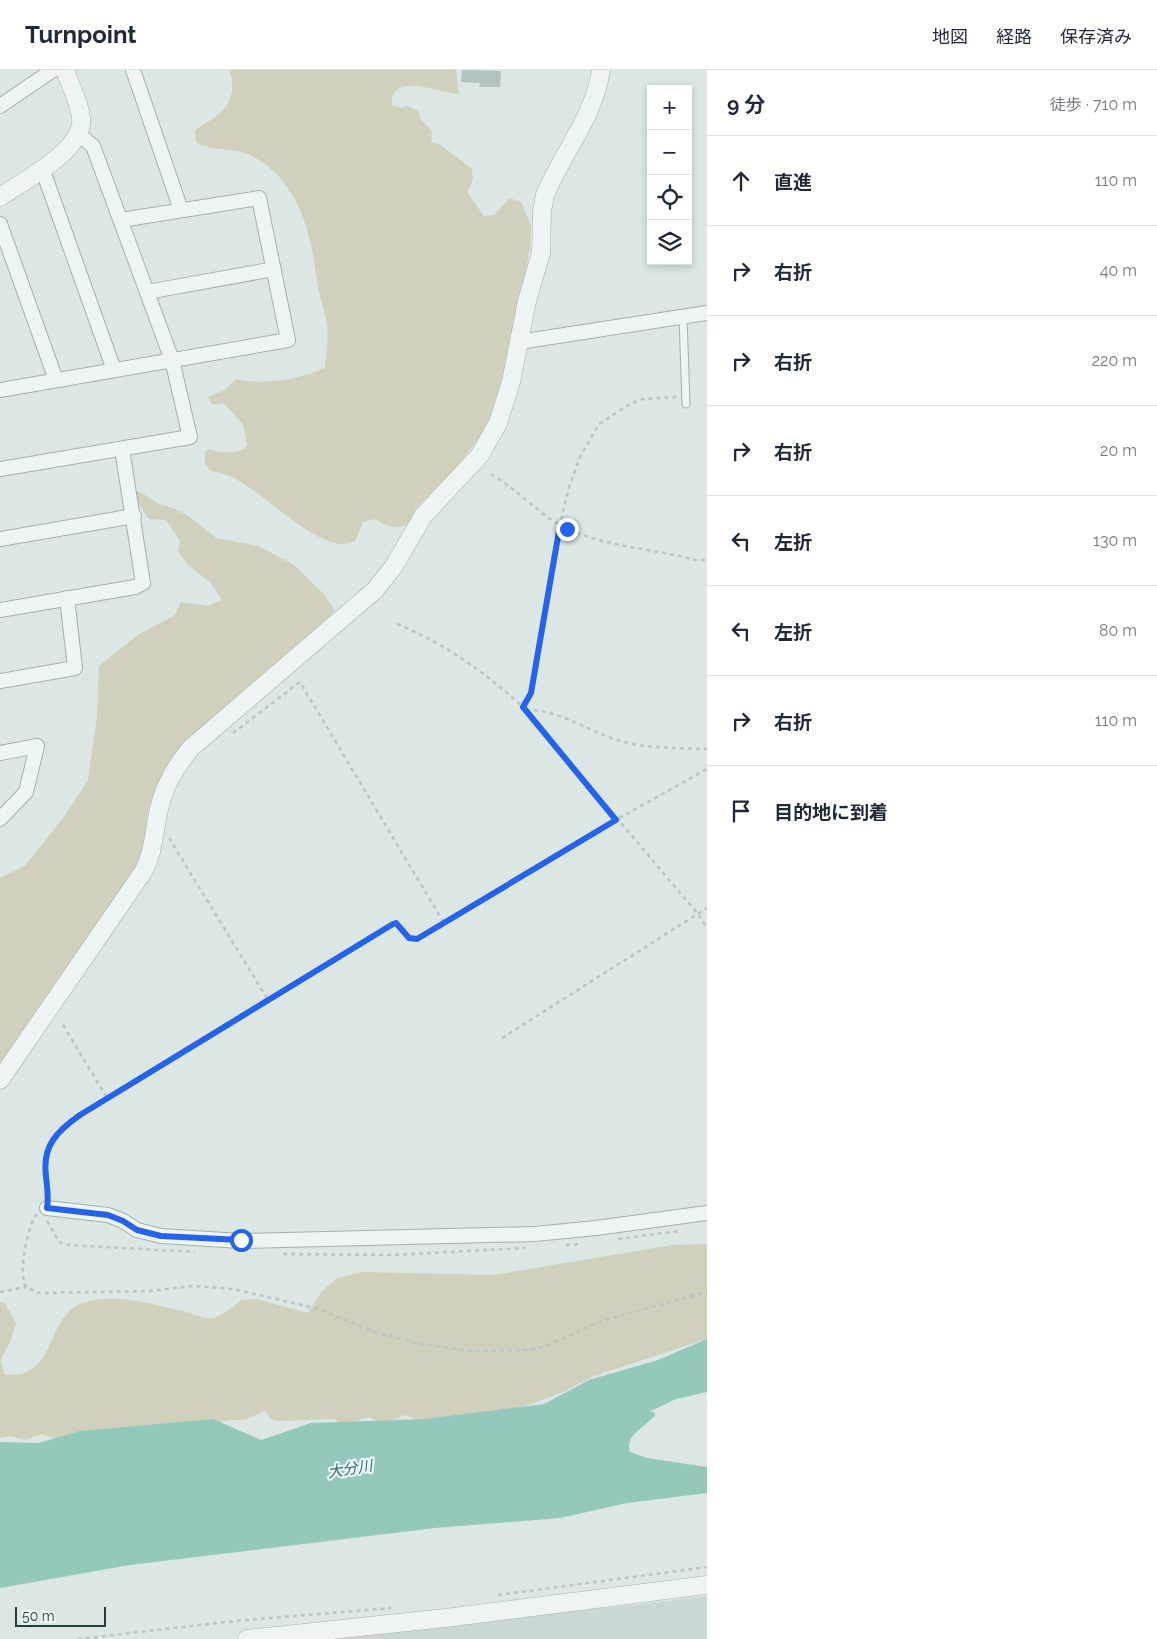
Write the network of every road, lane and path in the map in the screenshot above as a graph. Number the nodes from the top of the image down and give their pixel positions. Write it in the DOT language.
graph roads {
  1 [pos="53,70"];
  2 [pos="65,70"];
  3 [pos="133,70"];
  4 [pos="602,70"];
  5 [pos="0,106"];
  6 [pos="79,135"];
  7 [pos="42,168"];
  8 [pos="0,197"];
  9 [pos="181,210"];
  10 [pos="121,220"];
  11 [pos="0,224"];
  12 [pos="274,269"];
  13 [pos="147,292"];
  14 [pos="707,313"];
  15 [pos="683,316"];
  16 [pos="519,342"];
  17 [pos="172,360"];
  18 [pos="114,370"];
  19 [pos="56,380"];
  20 [pos="0,390"];
  21 [pos="686,400"];
  22 [pos="122,449"];
  23 [pos="0,469"];
  24 [pos="491,474"];
  25 [pos="134,516"];
  26 [pos="560,525"];
  27 [pos="0,539"];
  28 [pos="707,560"];
  29 [pos="67,598"];
  30 [pos="0,610"];
  31 [pos="397,624"];
  32 [pos="0,681"];
  33 [pos="523,707"];
  34 [pos="526,710"];
  35 [pos="233,734"];
  36 [pos="707,749"];
  37 [pos="0,753"];
  38 [pos="707,769"];
  39 [pos="0,819"];
  40 [pos="616,820"];
  41 [pos="169,838"];
  42 [pos="707,908"];
  43 [pos="698,914"];
  44 [pos="444,923"];
  45 [pos="707,928"];
  46 [pos="268,1000"];
  47 [pos="63,1025"];
  48 [pos="502,1038"];
  49 [pos="0,1080"];
  50 [pos="107,1098"];
  51 [pos="47,1208"];
  52 [pos="707,1213"];
  53 [pos="688,1229"];
  54 [pos="613,1240"];
  55 [pos="584,1243"];
  56 [pos="565,1245"];
  57 [pos="528,1248"];
  58 [pos="197,1252"];
  59 [pos="280,1254"];
  60 [pos="26,1287"];
  61 [pos="0,1292"];
  62 [pos="707,1292"];
  63 [pos="707,1567"];
  64 [pos="707,1585"];
  65 [pos="491,1596"];
  66 [pos="394,1607"];
  67 [pos="78,1639"];
  68 [pos="247,1639"];
  1 -- 5 [label="street"];
  2 -- 6 [label="street"];
  3 -- 9 [label="street"];
  4 -- 16 [label="street"];
  6 -- 7 [label="street"];
  6 -- 10 [label="street"];
  7 -- 8 [label="street"];
  7 -- 18 [label="street"];
  9 -- 10 [label="street"];
  9 -- 12 [label="street"];
  10 -- 13 [label="street"];
  11 -- 19 [label="street"];
  12 -- 13 [label="street"];
  12 -- 17 [label="street"];
  13 -- 17 [label="street"];
  14 -- 15 [label="street"];
  15 -- 16 [label="street"];
  15 -- 21 [label="lane"];
  16 -- 49 [label="street"];
  17 -- 18 [label="street"];
  17 -- 22 [label="street"];
  18 -- 19 [label="street"];
  19 -- 20 [label="street"];
  21 -- 26 [label="path"];
  22 -- 23 [label="street"];
  22 -- 25 [label="street"];
  24 -- 26 [label="path"];
  25 -- 27 [label="street"];
  25 -- 29 [label="street"];
  26 -- 28 [label="path"];
  26 -- 33 [label="path"];
  29 -- 30 [label="street"];
  29 -- 32 [label="street"];
  31 -- 33 [label="path"];
  33 -- 34 [label="path"];
  34 -- 36 [label="path"];
  34 -- 40 [label="path"];
  35 -- 44 [label="path"];
  37 -- 39 [label="street"];
  38 -- 40 [label="path"];
  40 -- 43 [label="path"];
  40 -- 44 [label="path"];
  41 -- 46 [label="path"];
  42 -- 43 [label="path"];
  43 -- 45 [label="path"];
  43 -- 48 [label="path"];
  44 -- 46 [label="path"];
  46 -- 50 [label="path"];
  47 -- 50 [label="path"];
  50 -- 51 [label="path"];
  51 -- 52 [label="street"];
  51 -- 58 [label="path"];
  51 -- 60 [label="path"];
  53 -- 54 [label="path"];
  55 -- 56 [label="path"];
  57 -- 59 [label="path"];
  60 -- 61 [label="path"];
  60 -- 62 [label="path"];
  63 -- 65 [label="path"];
  64 -- 68 [label="street"];
  66 -- 67 [label="path"];
}
